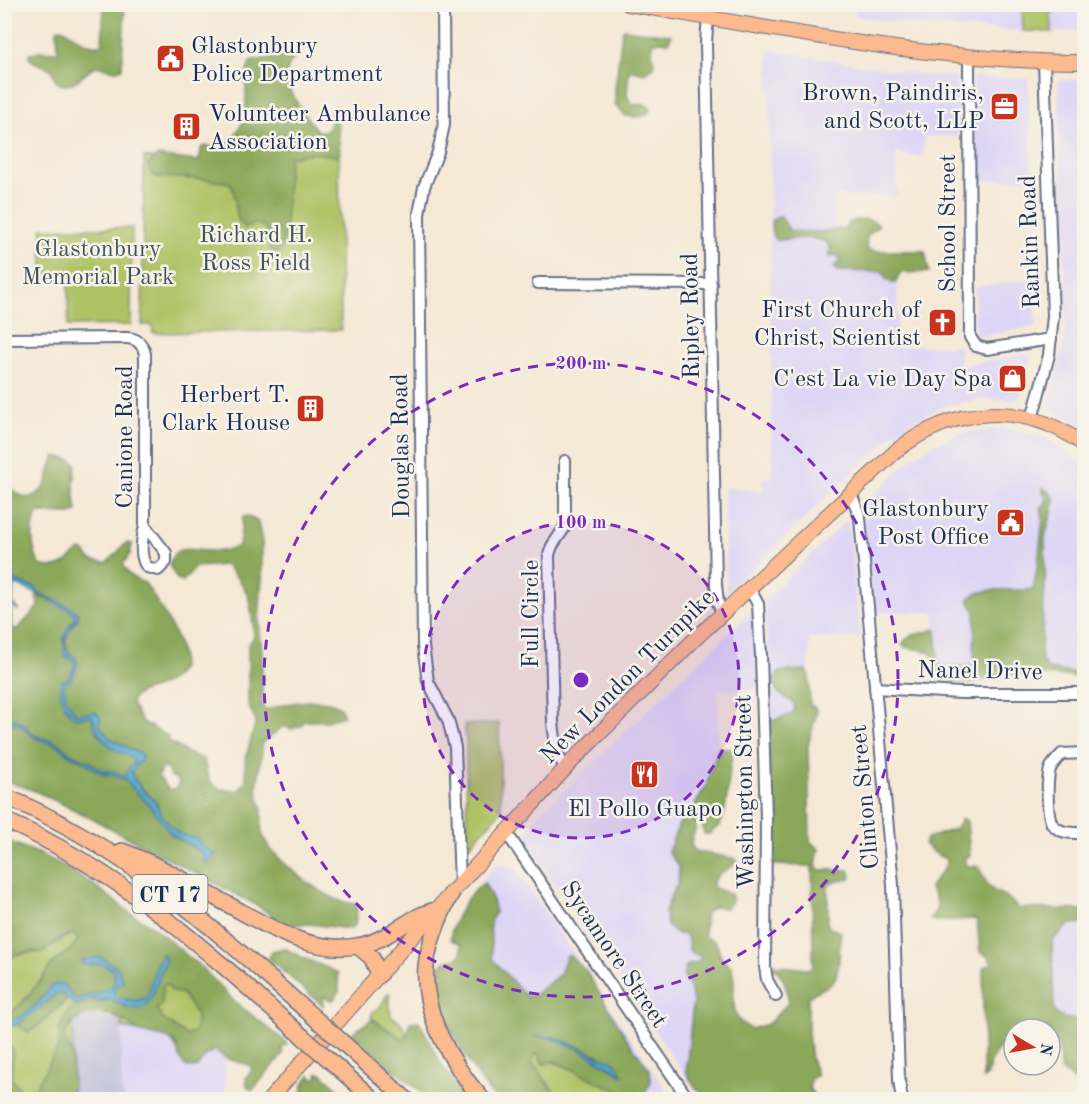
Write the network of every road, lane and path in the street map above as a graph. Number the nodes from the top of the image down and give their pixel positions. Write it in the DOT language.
graph roads {
  1 [pos="443,4"];
  2 [pos="628,4"];
  3 [pos="708,17"];
  4 [pos="969,57"];
  5 [pos="1044,62"];
  6 [pos="1084,62"];
  7 [pos="538,283"];
  8 [pos="711,284"];
  9 [pos="4,339"];
  10 [pos="1051,339"];
  11 [pos="1032,419"];
  12 [pos="1084,445"];
  13 [pos="565,461"];
  14 [pos="851,493"];
  15 [pos="145,526"];
  16 [pos="749,588"];
  17 [pos="722,613"];
  18 [pos="875,688"];
  19 [pos="1084,693"];
  20 [pos="1084,753"];
  21 [pos="565,768"];
  22 [pos="4,796"];
  23 [pos="4,820"];
  24 [pos="506,832"];
  25 [pos="1084,833"];
  26 [pos="99,844"];
  27 [pos="456,888"];
  28 [pos="436,910"];
  29 [pos="358,946"];
  30 [pos="379,975"];
  31 [pos="776,996"];
  32 [pos="269,1100"];
  33 [pos="374,1100"];
  34 [pos="407,1100"];
  35 [pos="483,1100"];
  36 [pos="689,1100"];
  37 [pos="902,1100"];
  1 -- 27 [label="street, Douglas Road"];
  2 -- 3 [label="main road"];
  3 -- 4 [label="main road"];
  3 -- 8 [label="street, Ripley Road"];
  4 -- 5 [label="main road"];
  4 -- 10 [label="street, School Street"];
  5 -- 6 [label="main road"];
  5 -- 10 [label="street, Rankin Road"];
  7 -- 8 [label="street"];
  8 -- 17 [label="street, Ripley Road"];
  9 -- 15 [label="street, Canione Road"];
  10 -- 11 [label="street, Rankin Road"];
  11 -- 12 [label="main road, New London Turnpike"];
  11 -- 14 [label="main road, New London Turnpike"];
  13 -- 21 [label="street, Full Circle"];
  14 -- 16 [label="main road, New London Turnpike"];
  14 -- 18 [label="street, Clinton Street"];
  16 -- 17 [label="main road, New London Turnpike"];
  16 -- 31 [label="street, Washington Street"];
  17 -- 21 [label="main road, New London Turnpike"];
  18 -- 19 [label="street, Nanel Drive"];
  18 -- 37 [label="street, Clinton Street"];
  20 -- 25 [label="street"];
  21 -- 24 [label="main road, New London Turnpike"];
  22 -- 26 [label="highway, CT 17"];
  23 -- 33 [label="highway, CT 17, bridge"];
  24 -- 27 [label="main road, New London Turnpike"];
  24 -- 36 [label="street, Sycamore Street"];
  26 -- 29 [label="highway"];
  26 -- 34 [label="highway, CT 17, bridge"];
  27 -- 28 [label="main road, New London Turnpike"];
  27 -- 35 [label="highway"];
  28 -- 29 [label="highway"];
  28 -- 30 [label="main road, New London Turnpike"];
  29 -- 30 [label="highway"];
  30 -- 32 [label="main road, New London Turnpike"];
}
